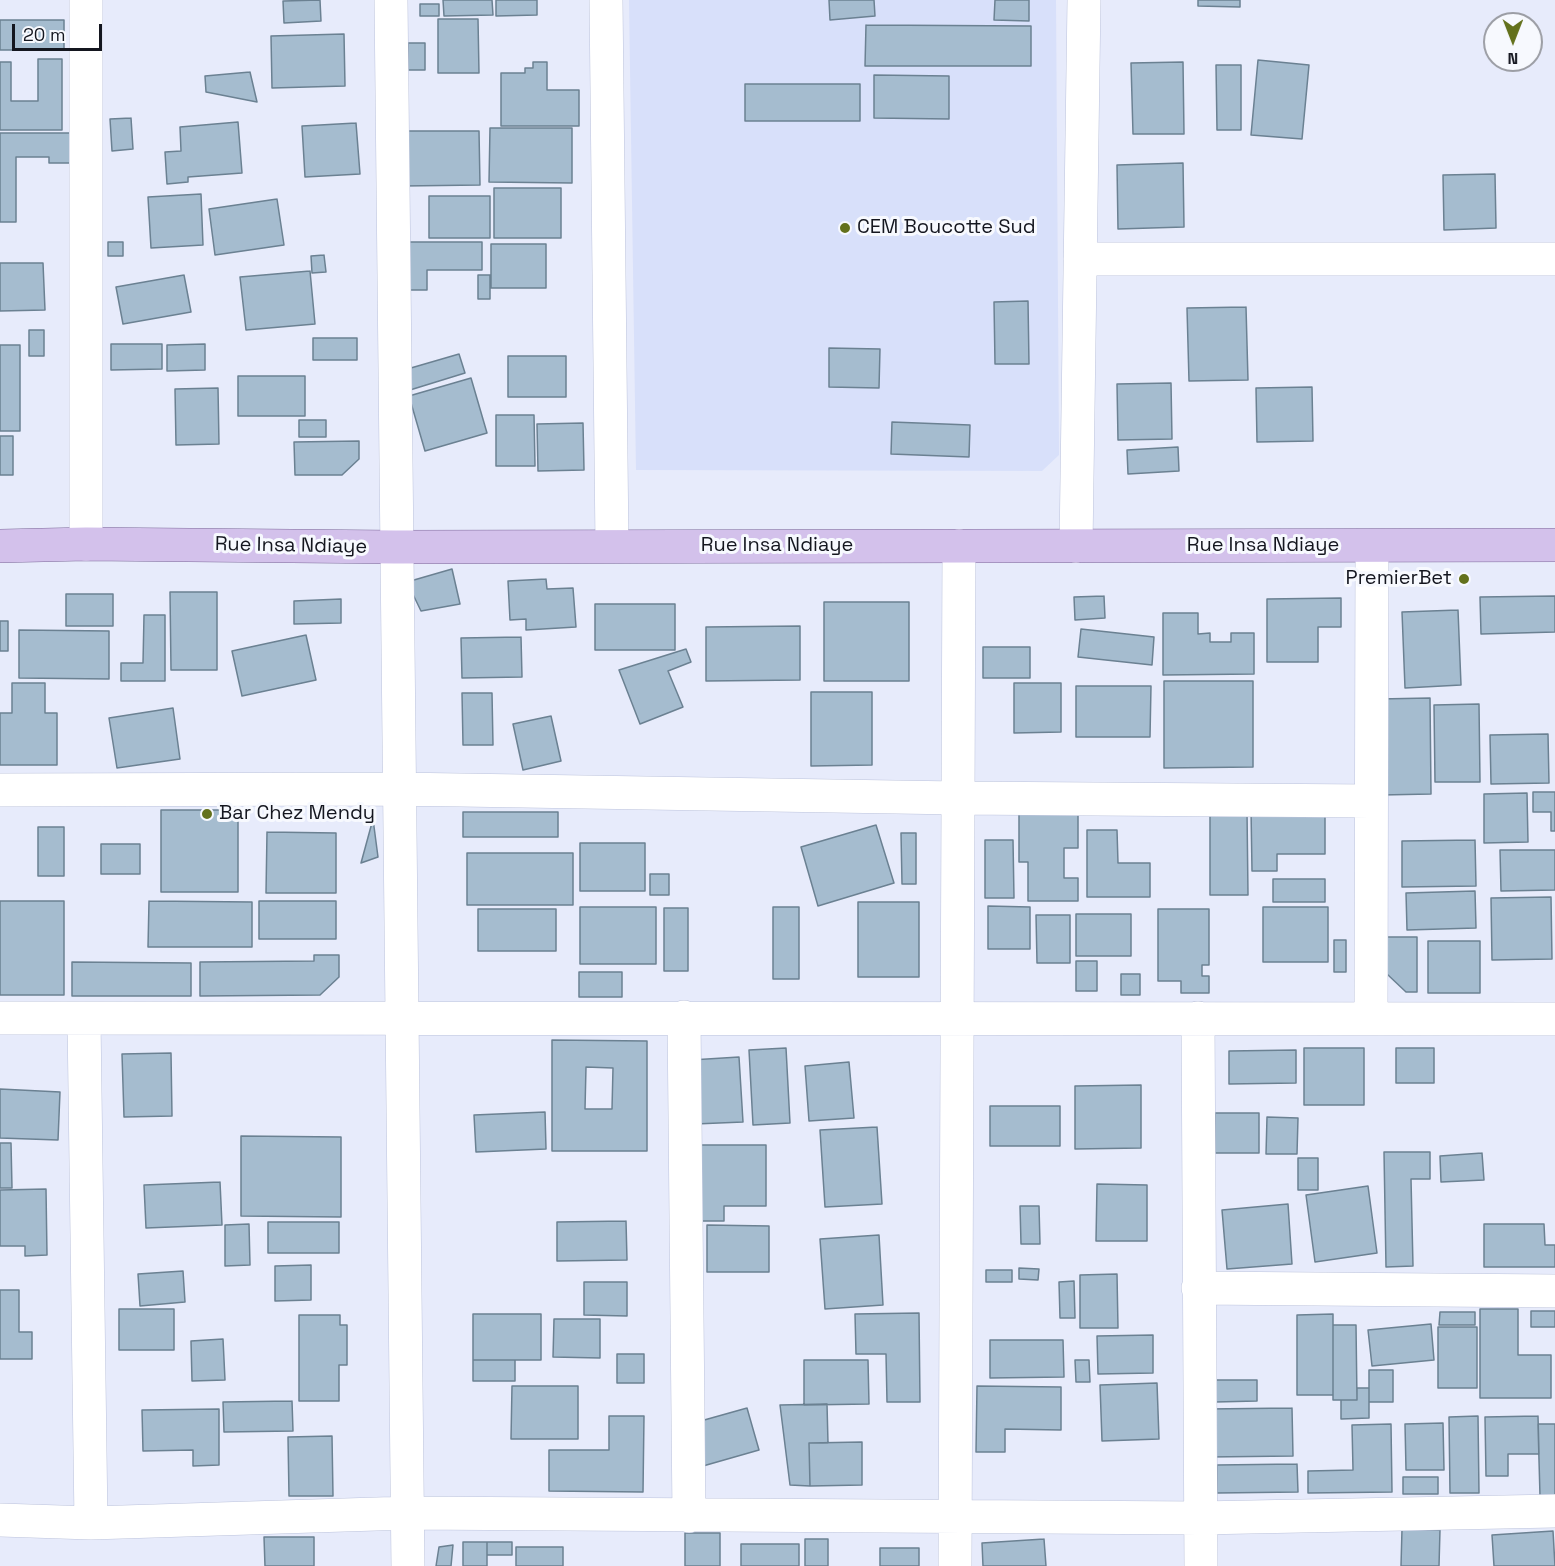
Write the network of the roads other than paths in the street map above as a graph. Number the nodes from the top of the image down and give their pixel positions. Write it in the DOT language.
graph roads {
  1 [pos="86,0"];
  2 [pos="391,0"];
  3 [pos="606,0"];
  4 [pos="1084,0"];
  5 [pos="1080,259"];
  6 [pos="1555,259"];
  7 [pos="87,544"];
  8 [pos="1555,545"];
  9 [pos="0,546"];
  10 [pos="612,546"];
  11 [pos="959,546"];
  12 [pos="1076,546"];
  13 [pos="1372,546"];
  14 [pos="395,547"];
  15 [pos="398,789"];
  16 [pos="0,790"];
  17 [pos="958,798"];
  18 [pos="1371,801"];
  19 [pos="401,1016"];
  20 [pos="684,1017"];
  21 [pos="0,1018"];
  22 [pos="958,1018"];
  23 [pos="1197,1018"];
  24 [pos="84,1019"];
  25 [pos="1371,1019"];
  26 [pos="1555,1019"];
  27 [pos="1197,1288"];
  28 [pos="1555,1291"];
  29 [pos="1555,1511"];
  30 [pos="408,1513"];
  31 [pos="689,1516"];
  32 [pos="954,1518"];
  33 [pos="1200,1518"];
  34 [pos="0,1520"];
  35 [pos="91,1523"];
  36 [pos="408,1566"];
  37 [pos="955,1566"];
  38 [pos="1201,1566"];
  1 -- 7 [label="street"];
  2 -- 14 [label="street"];
  3 -- 10 [label="street"];
  4 -- 5 [label="street"];
  5 -- 6 [label="street"];
  5 -- 12 [label="street"];
  7 -- 9 [label="main road, Rue Insa Ndiaye"];
  7 -- 14 [label="main road, Rue Insa Ndiaye"];
  8 -- 13 [label="main road, Rue Insa Ndiaye"];
  10 -- 11 [label="main road, Rue Insa Ndiaye"];
  10 -- 14 [label="main road, Rue Insa Ndiaye"];
  11 -- 12 [label="main road, Rue Insa Ndiaye"];
  11 -- 17 [label="street"];
  12 -- 13 [label="main road, Rue Insa Ndiaye"];
  13 -- 18 [label="street"];
  14 -- 15 [label="street"];
  15 -- 16 [label="street"];
  15 -- 17 [label="street"];
  15 -- 19 [label="street"];
  17 -- 18 [label="street"];
  17 -- 22 [label="street"];
  18 -- 25 [label="street"];
  19 -- 20 [label="street"];
  19 -- 24 [label="street"];
  19 -- 30 [label="street"];
  20 -- 22 [label="street"];
  20 -- 31 [label="street"];
  21 -- 24 [label="street"];
  22 -- 23 [label="street"];
  22 -- 32 [label="street"];
  23 -- 25 [label="street"];
  23 -- 27 [label="street"];
  24 -- 35 [label="street"];
  25 -- 26 [label="street"];
  27 -- 28 [label="street"];
  27 -- 33 [label="street"];
  29 -- 33 [label="street"];
  30 -- 31 [label="street"];
  30 -- 35 [label="street"];
  30 -- 36 [label="street"];
  31 -- 32 [label="street"];
  32 -- 33 [label="street"];
  32 -- 37 [label="street"];
  33 -- 38 [label="street"];
  34 -- 35 [label="street"];
}
